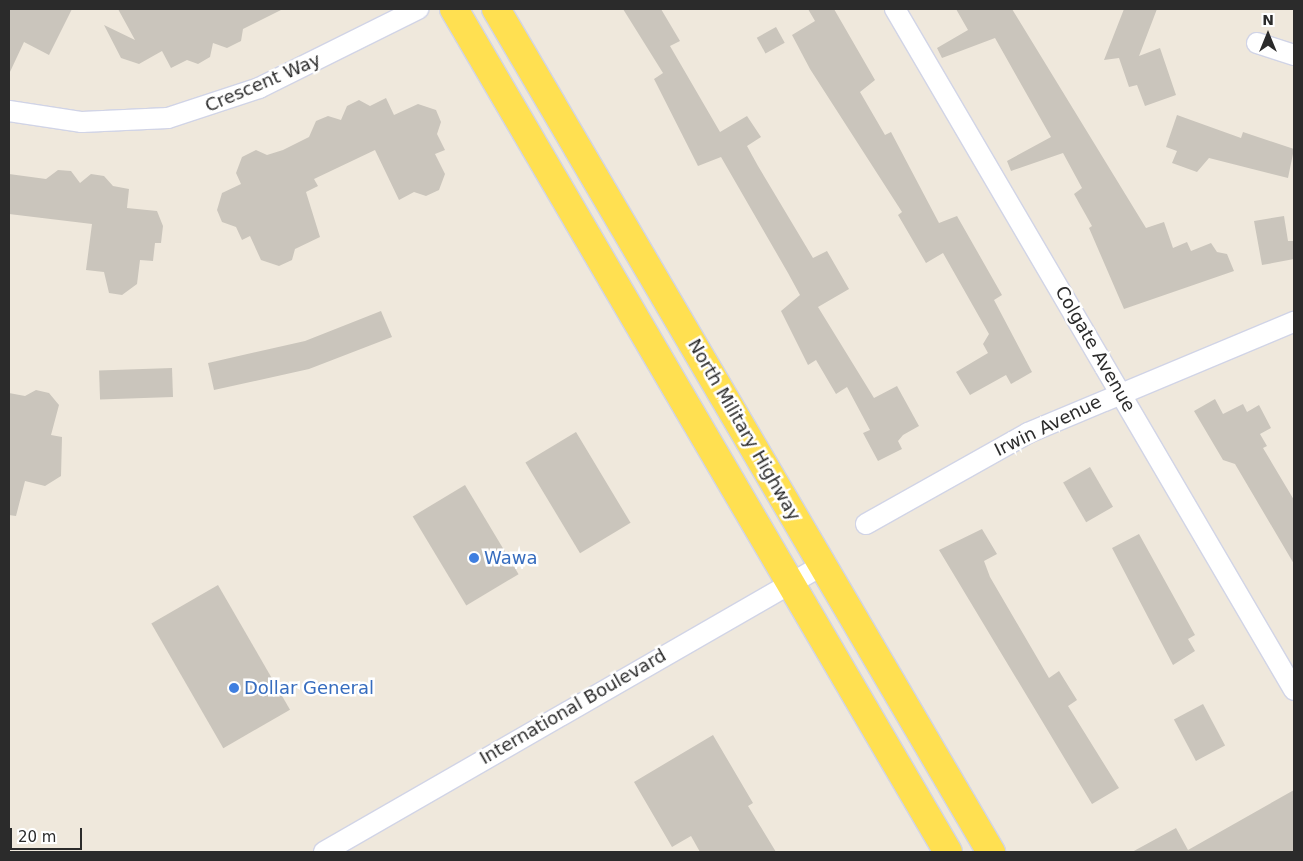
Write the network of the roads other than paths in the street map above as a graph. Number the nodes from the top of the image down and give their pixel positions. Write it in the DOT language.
graph roads {
  1 [pos="418,9"];
  2 [pos="454,9"];
  3 [pos="496,9"];
  4 [pos="895,9"];
  5 [pos="1257,43"];
  6 [pos="1294,55"];
  7 [pos="9,112"];
  8 [pos="1294,322"];
  9 [pos="1121,391"];
  10 [pos="866,524"];
  11 [pos="823,565"];
  12 [pos="791,583"];
  13 [pos="1294,690"];
  14 [pos="324,852"];
  15 [pos="948,852"];
  16 [pos="991,852"];
  1 -- 7 [label="street, Crescent Way"];
  2 -- 12 [label="main road, North Military Highway"];
  3 -- 11 [label="main road, North Military Highway"];
  4 -- 9 [label="street, Colgate Avenue"];
  5 -- 6 [label="street"];
  8 -- 9 [label="street, Irwin Avenue"];
  9 -- 10 [label="street, Irwin Avenue"];
  9 -- 13 [label="street, Colgate Avenue"];
  11 -- 12 [label="street, International Boulevard"];
  11 -- 16 [label="main road, North Military Highway"];
  12 -- 14 [label="street, International Boulevard"];
  12 -- 15 [label="main road, North Military Highway"];
}
